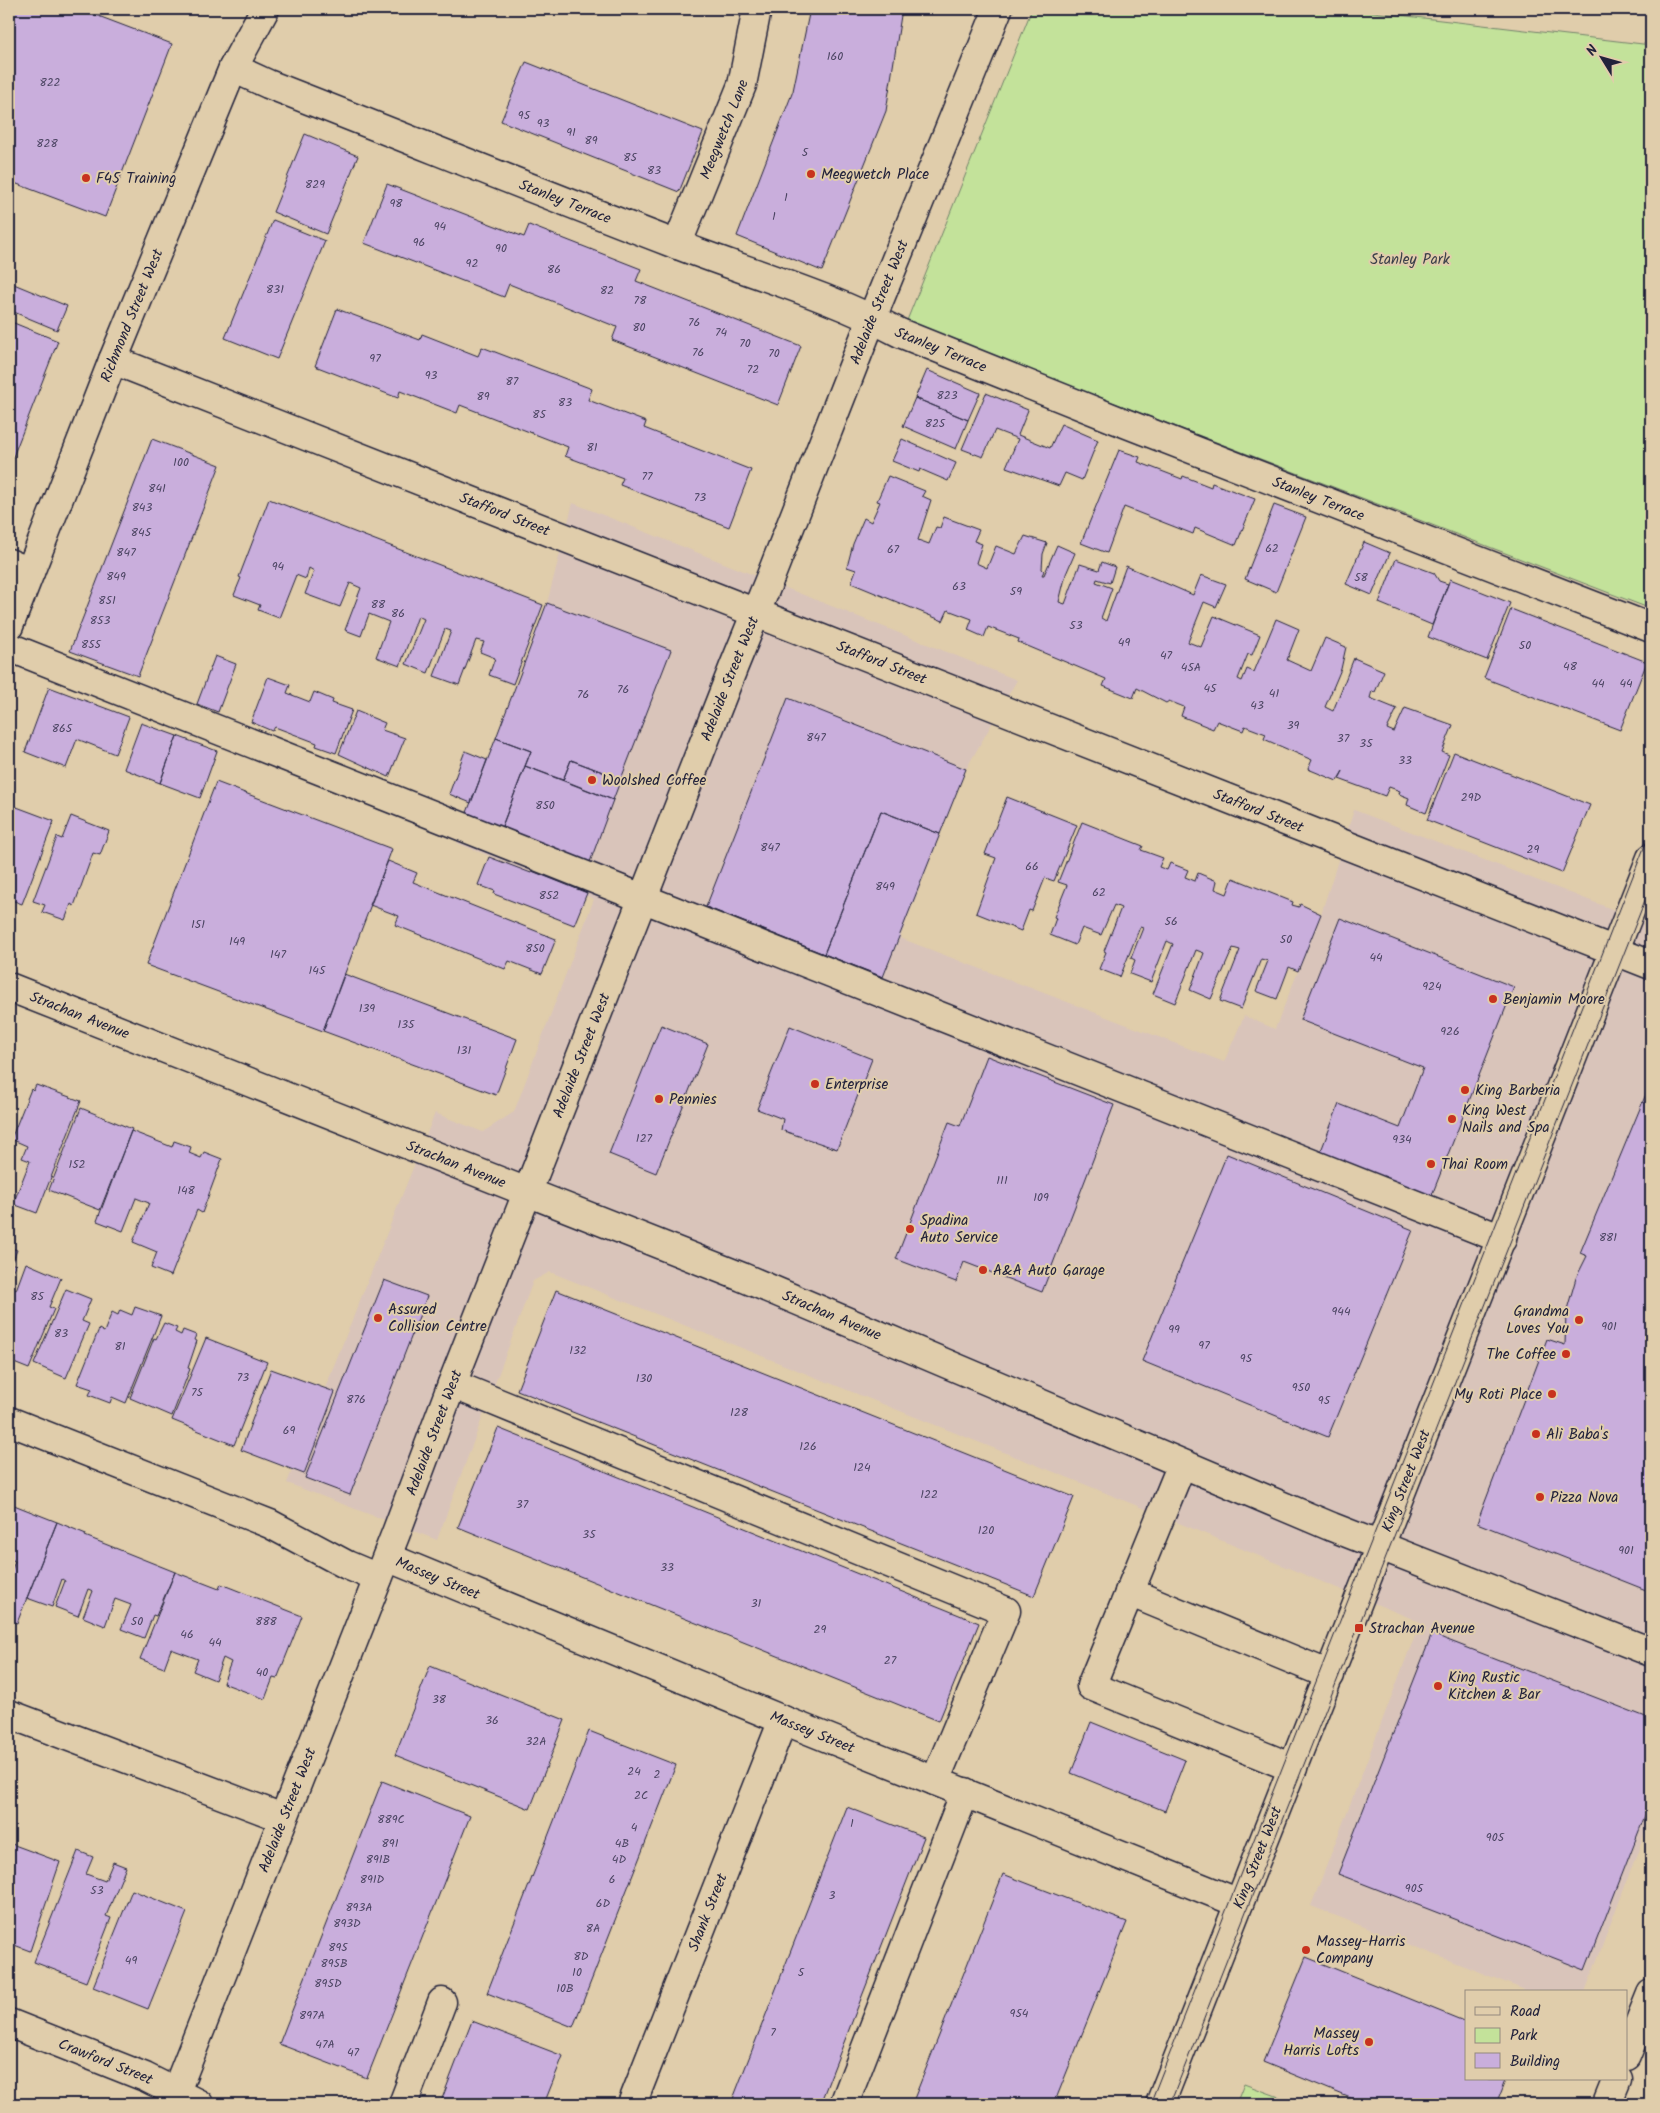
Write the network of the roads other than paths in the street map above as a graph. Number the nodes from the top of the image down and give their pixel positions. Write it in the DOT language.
graph roads {
  1 [pos="757,9"];
  2 [pos="998,9"];
  3 [pos="257,11"];
  4 [pos="234,68"];
  5 [pos="677,245"];
  6 [pos="872,318"];
  7 [pos="113,360"];
  8 [pos="19,568"];
  9 [pos="754,614"];
  10 [pos="9,626"];
  11 [pos="1651,628"];
  12 [pos="9,647"];
  13 [pos="1651,858"];
  14 [pos="642,898"];
  15 [pos="1615,951"];
  16 [pos="1651,965"];
  17 [pos="9,986"];
  18 [pos="527,1192"];
  19 [pos="1502,1239"];
  20 [pos="452,1384"];
  21 [pos="9,1421"];
  22 [pos="1182,1464"];
  23 [pos="1380,1546"];
  24 [pos="382,1567"];
  25 [pos="1129,1592"];
  26 [pos="1651,1652"];
  27 [pos="1330,1675"];
  28 [pos="9,1714"];
  29 [pos="783,1720"];
  30 [pos="1293,1768"];
  31 [pos="936,1782"];
  32 [pos="965,1792"];
  33 [pos="282,1818"];
  34 [pos="1239,1903"];
  35 [pos="1651,1994"];
  36 [pos="442,2002"];
  37 [pos="9,2023"];
  38 [pos="1628,2051"];
  39 [pos="1617,2080"];
  40 [pos="173,2098"];
  41 [pos="199,2104"];
  42 [pos="403,2104"];
  43 [pos="632,2104"];
  44 [pos="844,2104"];
  45 [pos="1160,2104"];
  46 [pos="1607,2104"];
  1 -- 5 [label="street, Meegwetch Lane"];
  2 -- 6 [label="street, Adelaide Street West"];
  3 -- 4 [label="street, Richmond Street West"];
  4 -- 5 [label="street, Stanley Terrace"];
  4 -- 7 [label="street, Richmond Street West"];
  5 -- 6 [label="street, Stanley Terrace"];
  6 -- 9 [label="street, Adelaide Street West"];
  6 -- 11 [label="street, Stanley Terrace"];
  7 -- 8 [label="street, Richmond Street West"];
  7 -- 9 [label="street, Stafford Street"];
  8 -- 10 [label="street, Richmond Street West"];
  9 -- 14 [label="street, Adelaide Street West"];
  9 -- 15 [label="street, Stafford Street"];
  12 -- 14 [label="street"];
  13 -- 15 [label="street, King Street West"];
  14 -- 18 [label="street, Adelaide Street West"];
  14 -- 19 [label="street"];
  15 -- 16 [label="street, Stafford Street"];
  15 -- 19 [label="street, King Street West"];
  17 -- 18 [label="street, Strachan Avenue"];
  18 -- 20 [label="street, Adelaide Street West"];
  18 -- 22 [label="street, Strachan Avenue"];
  19 -- 23 [label="street, King Street West"];
  20 -- 24 [label="street, Adelaide Street West"];
  20 -- 31 [label="street"];
  21 -- 24 [label="street, Massey Street"];
  22 -- 23 [label="street, Strachan Avenue"];
  22 -- 25 [label="street"];
  23 -- 26 [label="street, Strachan Avenue"];
  23 -- 27 [label="street, King Street West"];
  24 -- 29 [label="street, Massey Street"];
  24 -- 33 [label="street, Adelaide Street West"];
  25 -- 27 [label="street"];
  25 -- 30 [label="street"];
  27 -- 30 [label="street, King Street West"];
  28 -- 33 [label="street"];
  29 -- 31 [label="street, Massey Street"];
  29 -- 43 [label="street, Shank Street"];
  30 -- 34 [label="street, King Street West"];
  31 -- 32 [label="street, Massey Street"];
  32 -- 34 [label="street, Massey Street"];
  32 -- 44 [label="street"];
  33 -- 40 [label="street, Adelaide Street West"];
  34 -- 45 [label="street, King Street West"];
  35 -- 38 [label="street"];
  36 -- 42 [label="street"];
  37 -- 40 [label="street, Crawford Street"];
  39 -- 46 [label="street"];
  40 -- 41 [label="street, Crawford Street"];
}
